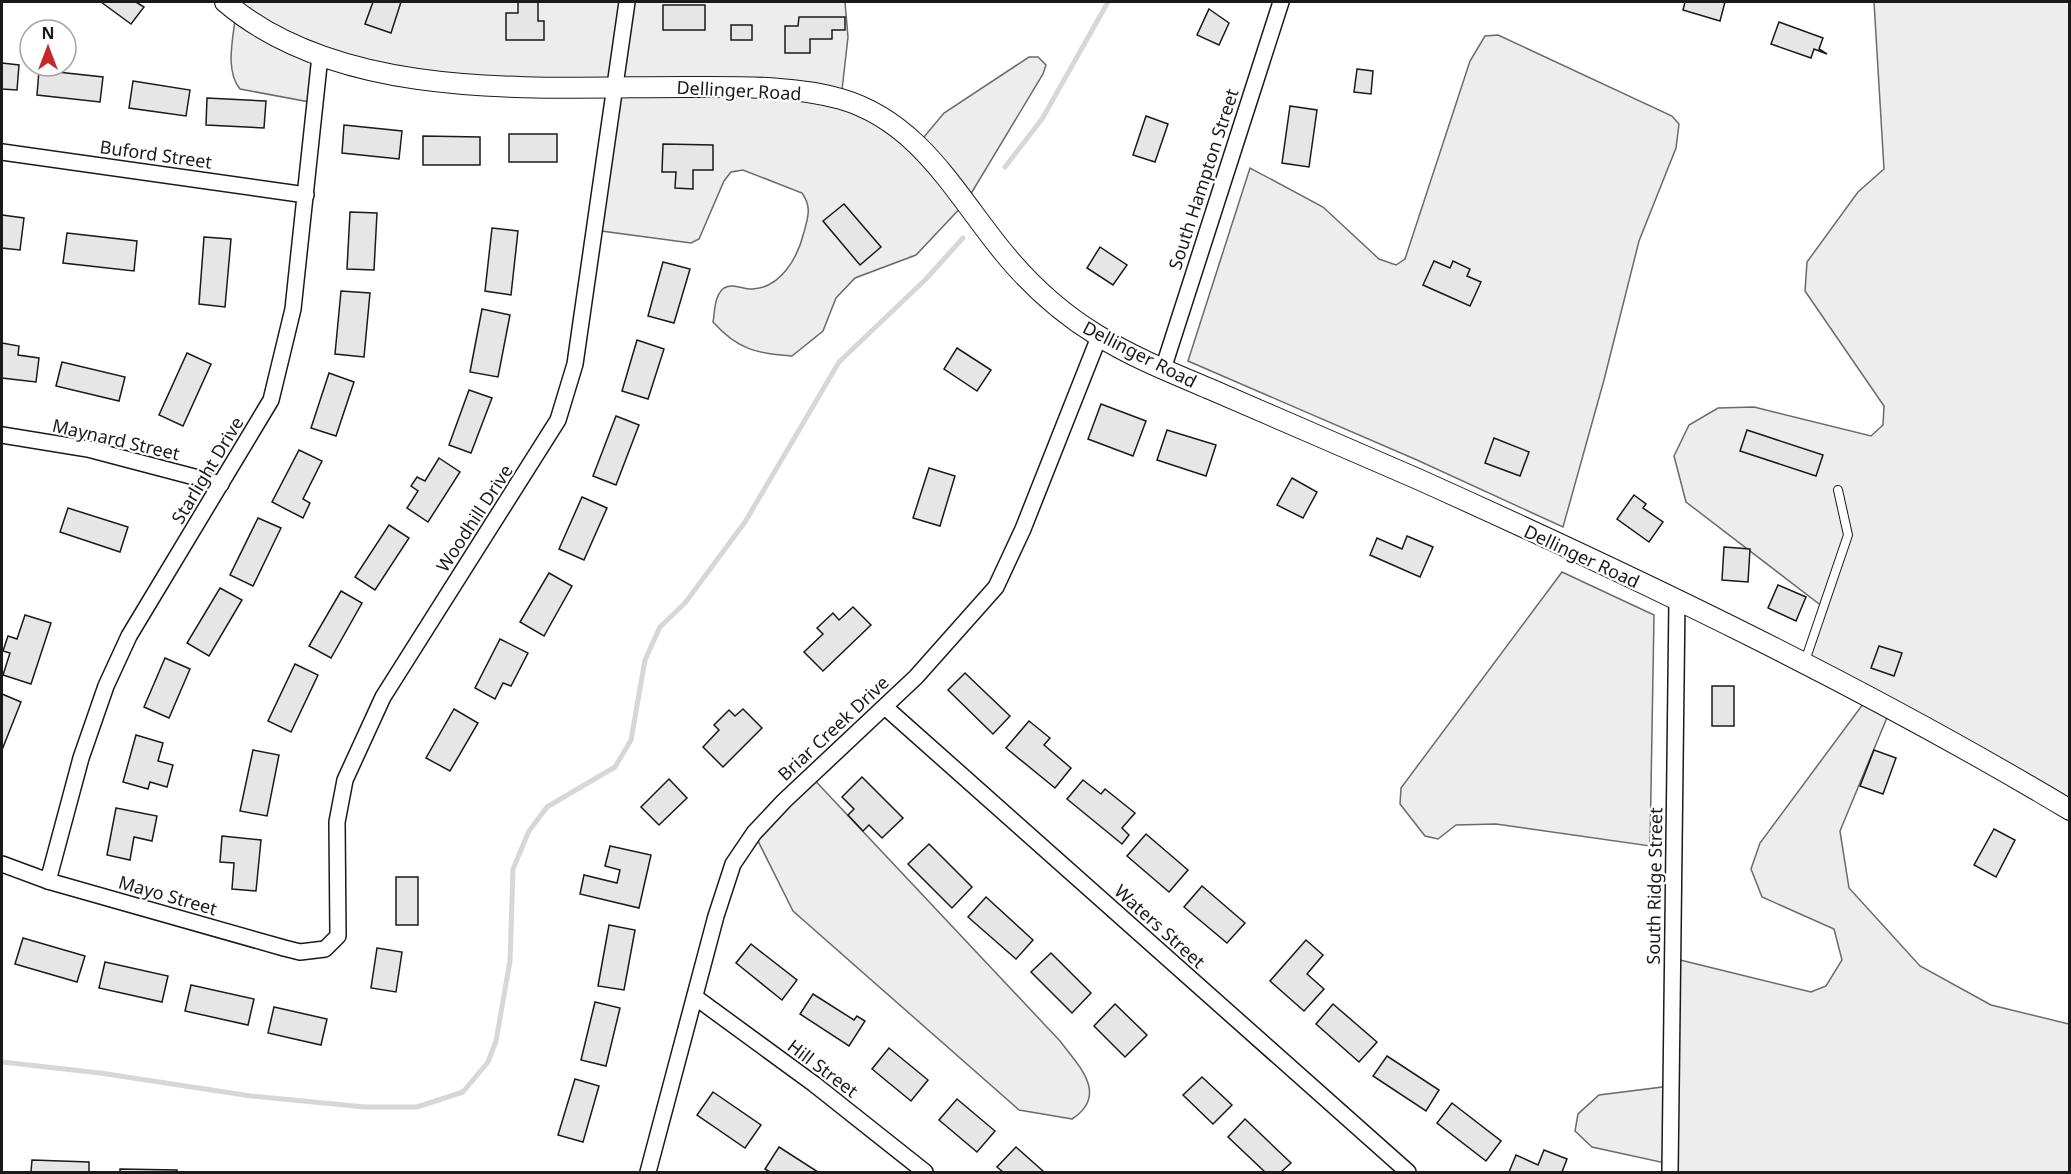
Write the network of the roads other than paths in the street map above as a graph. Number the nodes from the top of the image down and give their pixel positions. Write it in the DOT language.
graph roads {
  1 [pos="225,2"];
  2 [pos="627,2"];
  3 [pos="1281,2"];
  4 [pos="320,56"];
  5 [pos="616,86"];
  6 [pos="2,152"];
  7 [pos="306,195"];
  8 [pos="1099,337"];
  9 [pos="1163,369"];
  10 [pos="2,435"];
  11 [pos="221,484"];
  12 [pos="1838,490"];
  13 [pos="1677,600"];
  14 [pos="1804,663"];
  15 [pos="885,707"];
  16 [pos="2070,810"];
  17 [pos="2,864"];
  18 [pos="48,880"];
  19 [pos="325,949"];
  20 [pos="695,997"];
  21 [pos="648,1173"];
  22 [pos="925,1173"];
  23 [pos="1408,1173"];
  24 [pos="1670,1173"];
  1 -- 4 [label="street, Dellinger Road"];
  2 -- 5 [label="street, Woodhill Drive"];
  3 -- 9 [label="street, South Hampton Street"];
  4 -- 5 [label="street, Dellinger Road"];
  4 -- 7 [label="street, Starlight Drive"];
  5 -- 8 [label="street, Dellinger Road"];
  5 -- 19 [label="street, Woodhill Drive"];
  6 -- 7 [label="street, Buford Street"];
  7 -- 11 [label="street, Starlight Drive"];
  8 -- 9 [label="street, Dellinger Road"];
  8 -- 15 [label="street, Briar Creek Drive"];
  9 -- 13 [label="street, Dellinger Road"];
  10 -- 11 [label="street, Maynard Street"];
  11 -- 18 [label="street, Starlight Drive"];
  12 -- 14 [label="lane"];
  13 -- 14 [label="street, Dellinger Road"];
  13 -- 24 [label="street, South Ridge Street"];
  14 -- 16 [label="street, Dellinger Road"];
  15 -- 20 [label="street, Briar Creek Drive"];
  15 -- 23 [label="street, Waters Street"];
  17 -- 18 [label="street, Mayo Street"];
  18 -- 19 [label="street, Mayo Street"];
  20 -- 21 [label="street, Briar Creek Drive"];
  20 -- 22 [label="street, Hill Street"];
}
